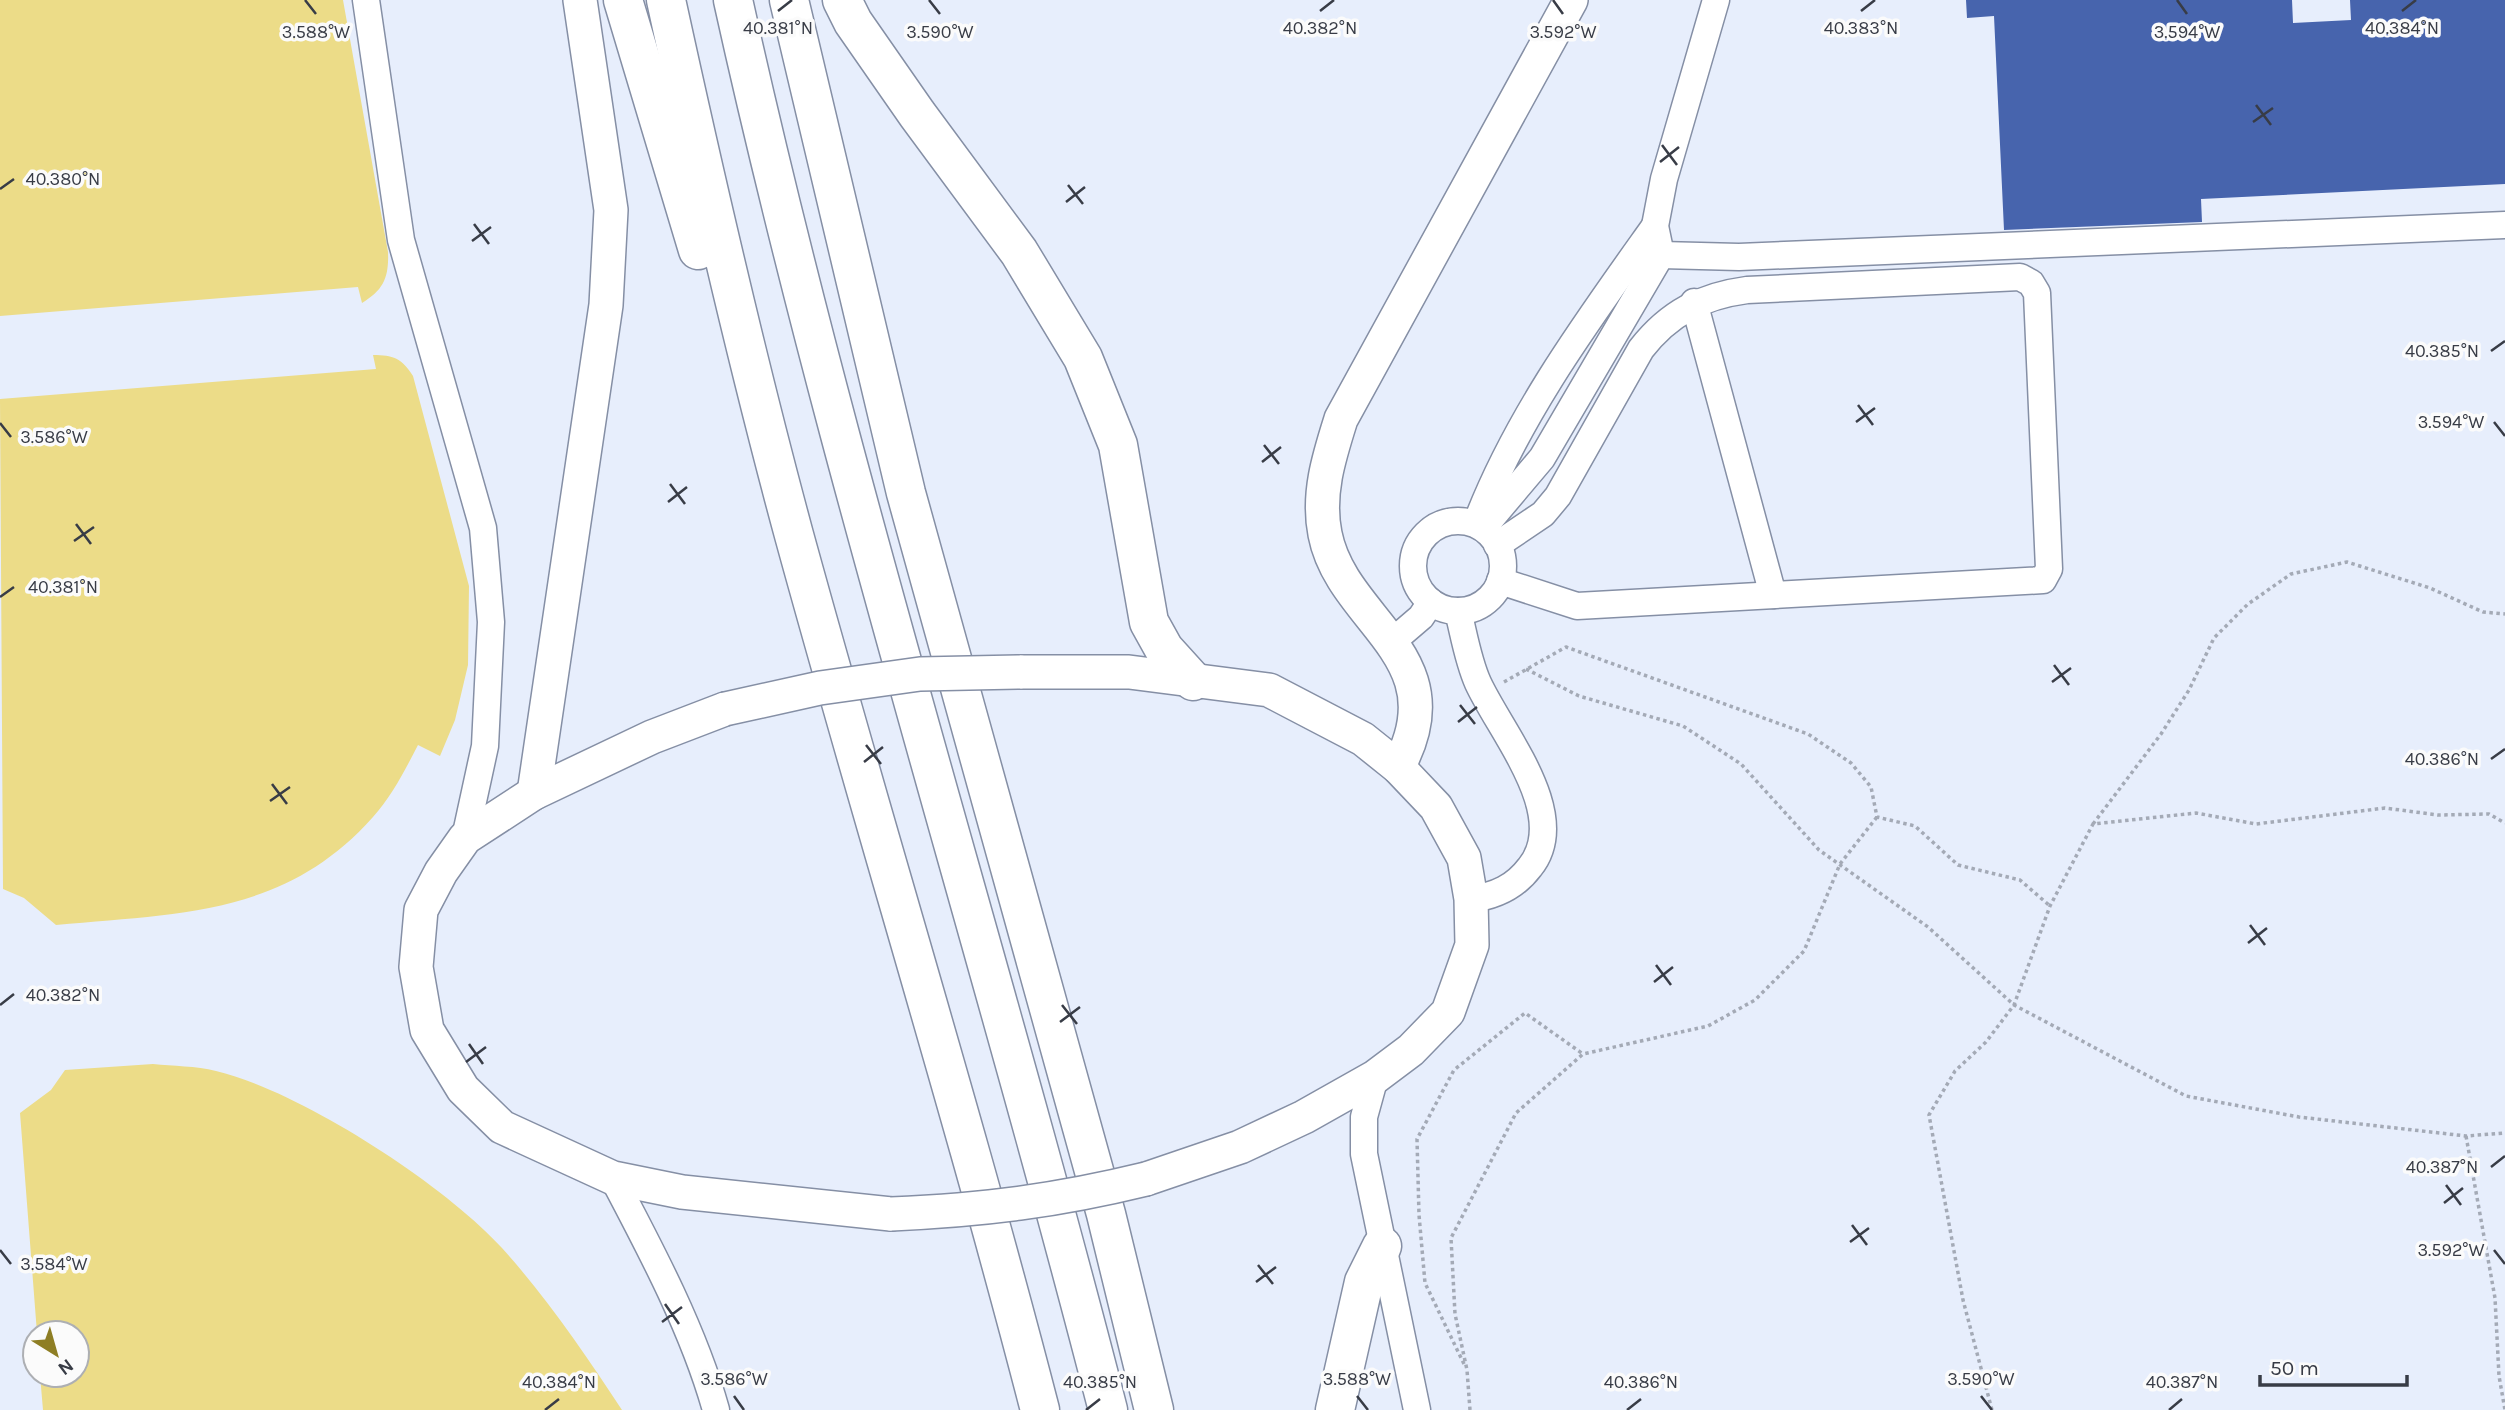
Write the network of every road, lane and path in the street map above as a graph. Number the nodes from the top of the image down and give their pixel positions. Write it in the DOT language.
graph roads {
  1 [pos="366,0"];
  2 [pos="580,0"];
  3 [pos="623,0"];
  4 [pos="666,0"];
  5 [pos="733,0"];
  6 [pos="756,0"];
  7 [pos="789,0"];
  8 [pos="842,0"];
  9 [pos="1571,0"];
  10 [pos="1717,0"];
  11 [pos="776,183"];
  12 [pos="2505,225"];
  13 [pos="1655,226"];
  14 [pos="1661,255"];
  15 [pos="1694,302"];
  16 [pos="1485,532"];
  17 [pos="794,533"];
  18 [pos="1500,581"];
  19 [pos="1773,595"];
  20 [pos="1431,602"];
  21 [pos="1458,611"];
  22 [pos="2505,614"];
  23 [pos="1392,641"];
  24 [pos="1526,669"];
  25 [pos="1193,681"];
  26 [pos="1483,693"];
  27 [pos="1398,767"];
  28 [pos="534,793"];
  29 [pos="1877,817"];
  30 [pos="2505,823"];
  31 [pos="2093,824"];
  32 [pos="465,838"];
  33 [pos="1840,864"];
  34 [pos="1471,899"];
  35 [pos="2050,905"];
  36 [pos="2014,1005"];
  37 [pos="1583,1054"];
  38 [pos="1375,1077"];
  39 [pos="2505,1133"];
  40 [pos="2466,1136"];
  41 [pos="613,1178"];
  42 [pos="1382,1245"];
  43 [pos="1467,1370"];
  44 [pos="716,1410"];
  45 [pos="1040,1410"];
  46 [pos="1108,1410"];
  47 [pos="1154,1410"];
  48 [pos="1335,1410"];
  49 [pos="1417,1410"];
  50 [pos="1470,1410"];
  51 [pos="1992,1410"];
  52 [pos="2505,1410"];
  1 -- 32 [label="street"];
  2 -- 28 [label="main road"];
  3 -- 17 [label="highway"];
  4 -- 17 [label="highway"];
  5 -- 11 [label="highway"];
  6 -- 11 [label="highway"];
  7 -- 47 [label="highway"];
  8 -- 25 [label="highway"];
  9 -- 23 [label="main road"];
  10 -- 13 [label="street"];
  11 -- 46 [label="highway"];
  12 -- 14 [label="street"];
  13 -- 14 [label="street"];
  13 -- 16 [label="street"];
  14 -- 16 [label="street"];
  15 -- 16 [label="street"];
  15 -- 19 [label="street"];
  15 -- 19 [label="street"];
  16 -- 18 [label="street"];
  16 -- 20 [label="street"];
  17 -- 45 [label="highway"];
  18 -- 19 [label="street"];
  18 -- 21 [label="street"];
  20 -- 21 [label="street"];
  20 -- 23 [label="street"];
  21 -- 26 [label="street"];
  22 -- 31 [label="path"];
  23 -- 27 [label="main road"];
  24 -- 26 [label="path"];
  24 -- 29 [label="path"];
  24 -- 33 [label="path"];
  25 -- 27 [label="main road"];
  25 -- 28 [label="main road, bridge"];
  26 -- 34 [label="street"];
  27 -- 34 [label="main road"];
  28 -- 32 [label="main road"];
  29 -- 33 [label="path"];
  29 -- 35 [label="path"];
  30 -- 31 [label="path"];
  31 -- 35 [label="path"];
  32 -- 41 [label="main road"];
  33 -- 36 [label="path"];
  33 -- 37 [label="path"];
  34 -- 38 [label="main road"];
  35 -- 36 [label="path"];
  36 -- 40 [label="path"];
  36 -- 51 [label="path"];
  37 -- 43 [label="path"];
  37 -- 43 [label="path"];
  38 -- 41 [label="main road, bridge"];
  38 -- 42 [label="street"];
  39 -- 40 [label="path"];
  40 -- 52 [label="path"];
  41 -- 44 [label="street"];
  42 -- 48 [label="highway"];
  42 -- 49 [label="street"];
  43 -- 50 [label="path"];
}
